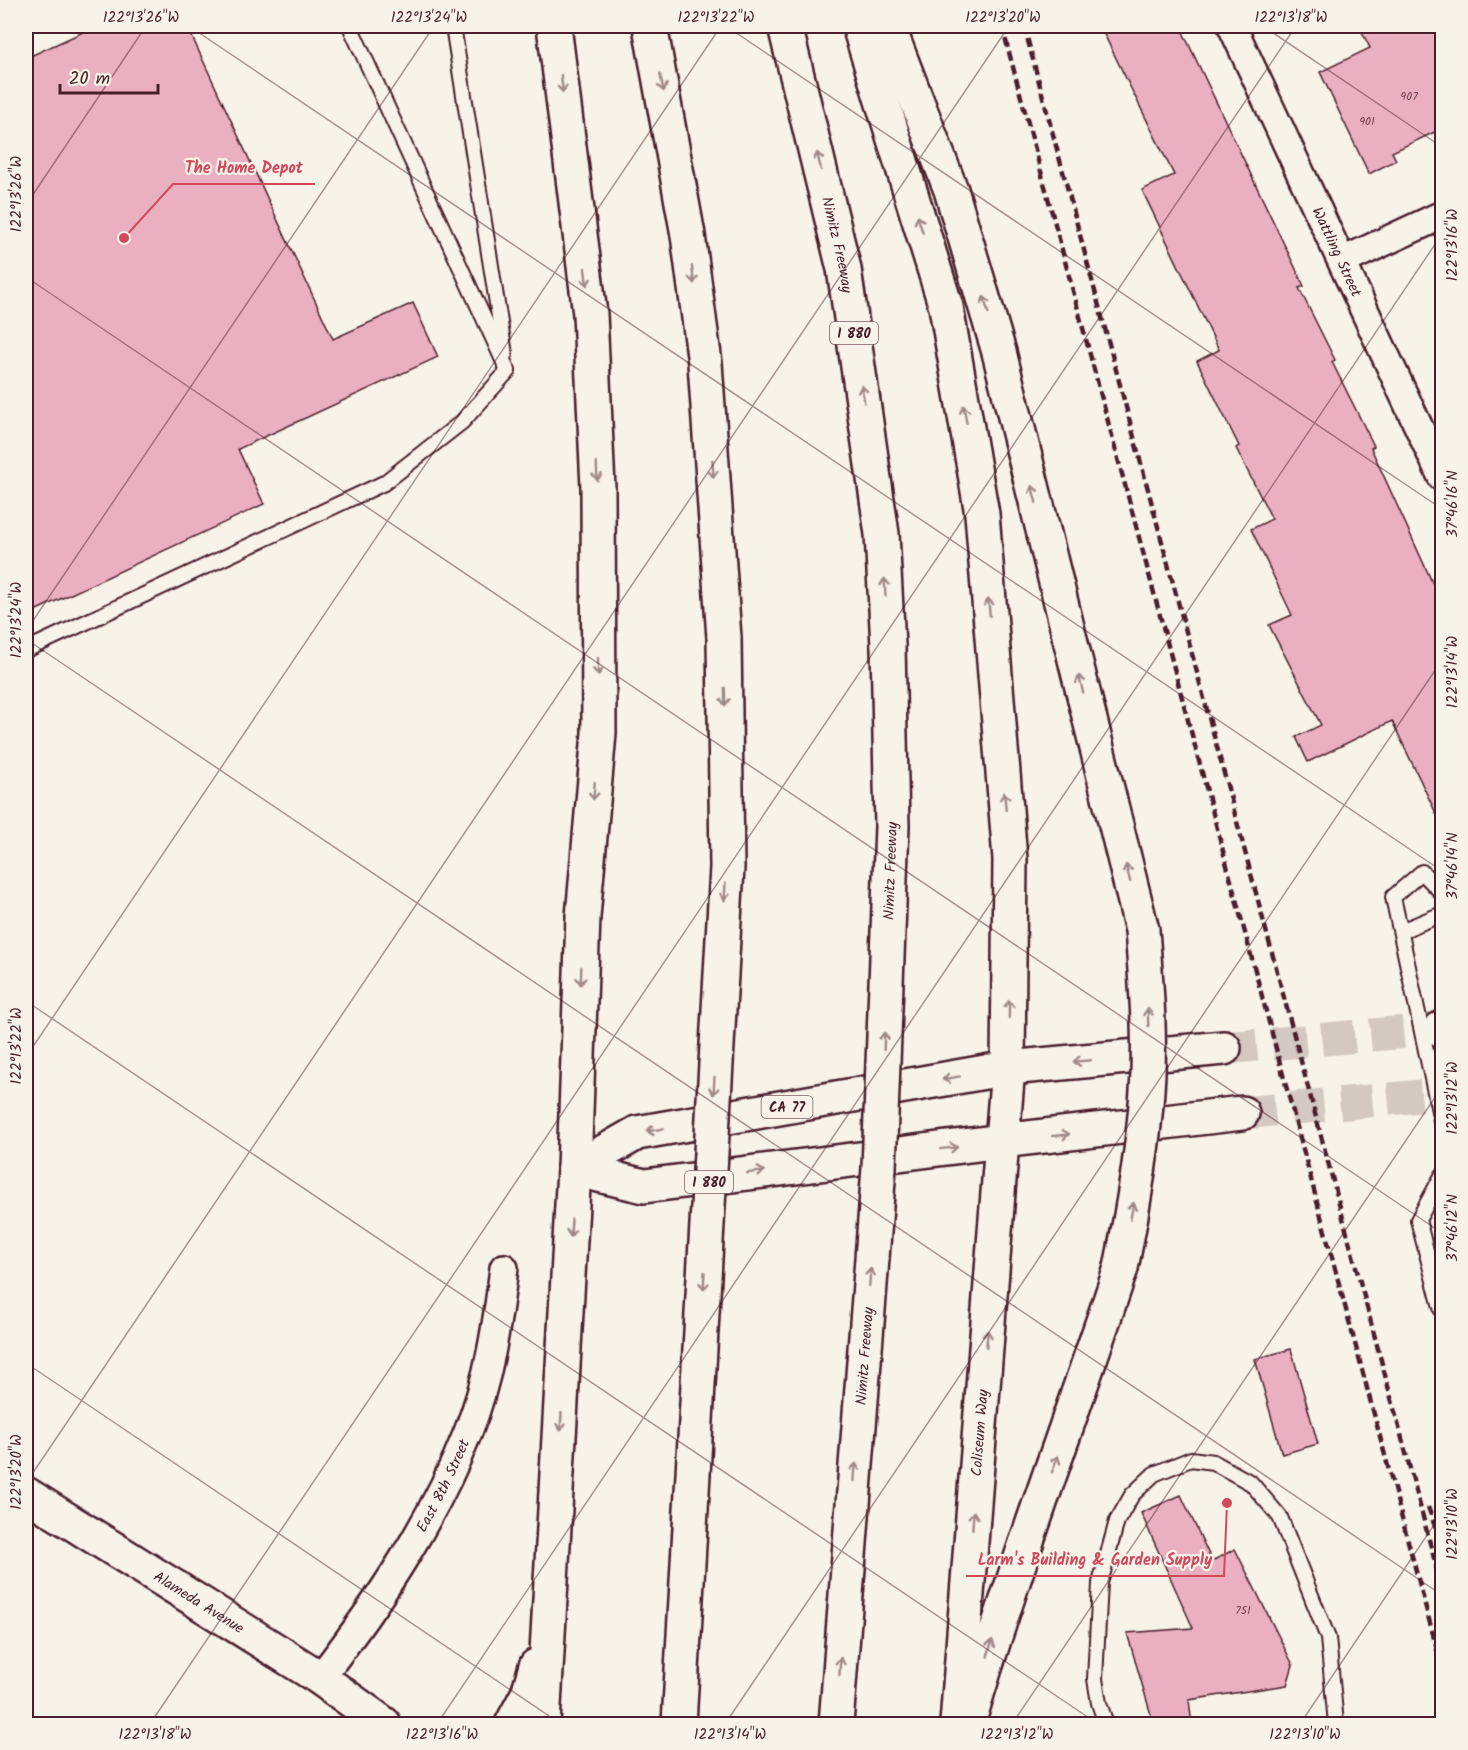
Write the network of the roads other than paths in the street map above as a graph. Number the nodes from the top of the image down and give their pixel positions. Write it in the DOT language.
graph roads {
  1 [pos="350,26"];
  2 [pos="453,26"];
  3 [pos="554,26"];
  4 [pos="650,26"];
  5 [pos="785,26"];
  6 [pos="859,26"];
  7 [pos="888,26"];
  8 [pos="1232,26"];
  9 [pos="1443,215"];
  10 [pos="1343,261"];
  11 [pos="508,371"];
  12 [pos="1443,477"];
  13 [pos="26,650"];
  14 [pos="1443,892"];
  15 [pos="1443,914"];
  16 [pos="1401,931"];
  17 [pos="1224,1048"];
  18 [pos="1008,1068"];
  19 [pos="1242,1113"];
  20 [pos="1443,1125"];
  21 [pos="1002,1142"];
  22 [pos="574,1169"];
  23 [pos="1443,1176"];
  24 [pos="504,1268"];
  25 [pos="1443,1311"];
  26 [pos="26,1494"];
  27 [pos="551,1619"];
  28 [pos="320,1678"];
  29 [pos="362,1725"];
  30 [pos="384,1725"];
  31 [pos="512,1725"];
  32 [pos="543,1725"];
  33 [pos="679,1725"];
  34 [pos="836,1725"];
  35 [pos="957,1725"];
  36 [pos="968,1725"];
  37 [pos="1106,1725"];
  38 [pos="1336,1725"];
  1 -- 11 [label="lane"];
  2 -- 11 [label="lane"];
  3 -- 22 [label="main road, one-way"];
  4 -- 33 [label="main road, I 880, one-way, bridge"];
  34 -- 5 [label="main road, Nimitz Freeway / I 880, one-way, bridge"];
  18 -- 6 [label="main road, Coliseum Way, one-way"];
  36 -- 7 [label="main road, one-way, bridge"];
  8 -- 10 [label="street, Wattling Street"];
  9 -- 10 [label="street"];
  10 -- 12 [label="street, Wattling Street"];
  11 -- 13 [label="lane"];
  14 -- 16 [label="lane"];
  15 -- 16 [label="lane"];
  16 -- 20 [label="lane"];
  17 -- 18 [label="main road, CA 77, one-way"];
  18 -- 21 [label="main road, Coliseum Way"];
  18 -- 22 [label="main road, CA 77, one-way"];
  21 -- 19 [label="main road, one-way"];
  22 -- 21 [label="main road, one-way"];
  35 -- 21 [label="main road, Coliseum Way, one-way"];
  22 -- 27 [label="main road, one-way"];
  23 -- 25 [label="lane"];
  24 -- 28 [label="street, East 8th Street"];
  26 -- 28 [label="main road, Alameda Avenue"];
  27 -- 31 [label="main road"];
  27 -- 32 [label="main road"];
  28 -- 29 [label="street, Alameda Avenue"];
  28 -- 30 [label="main road"];
  37 -- 38 [label="lane"];
}
